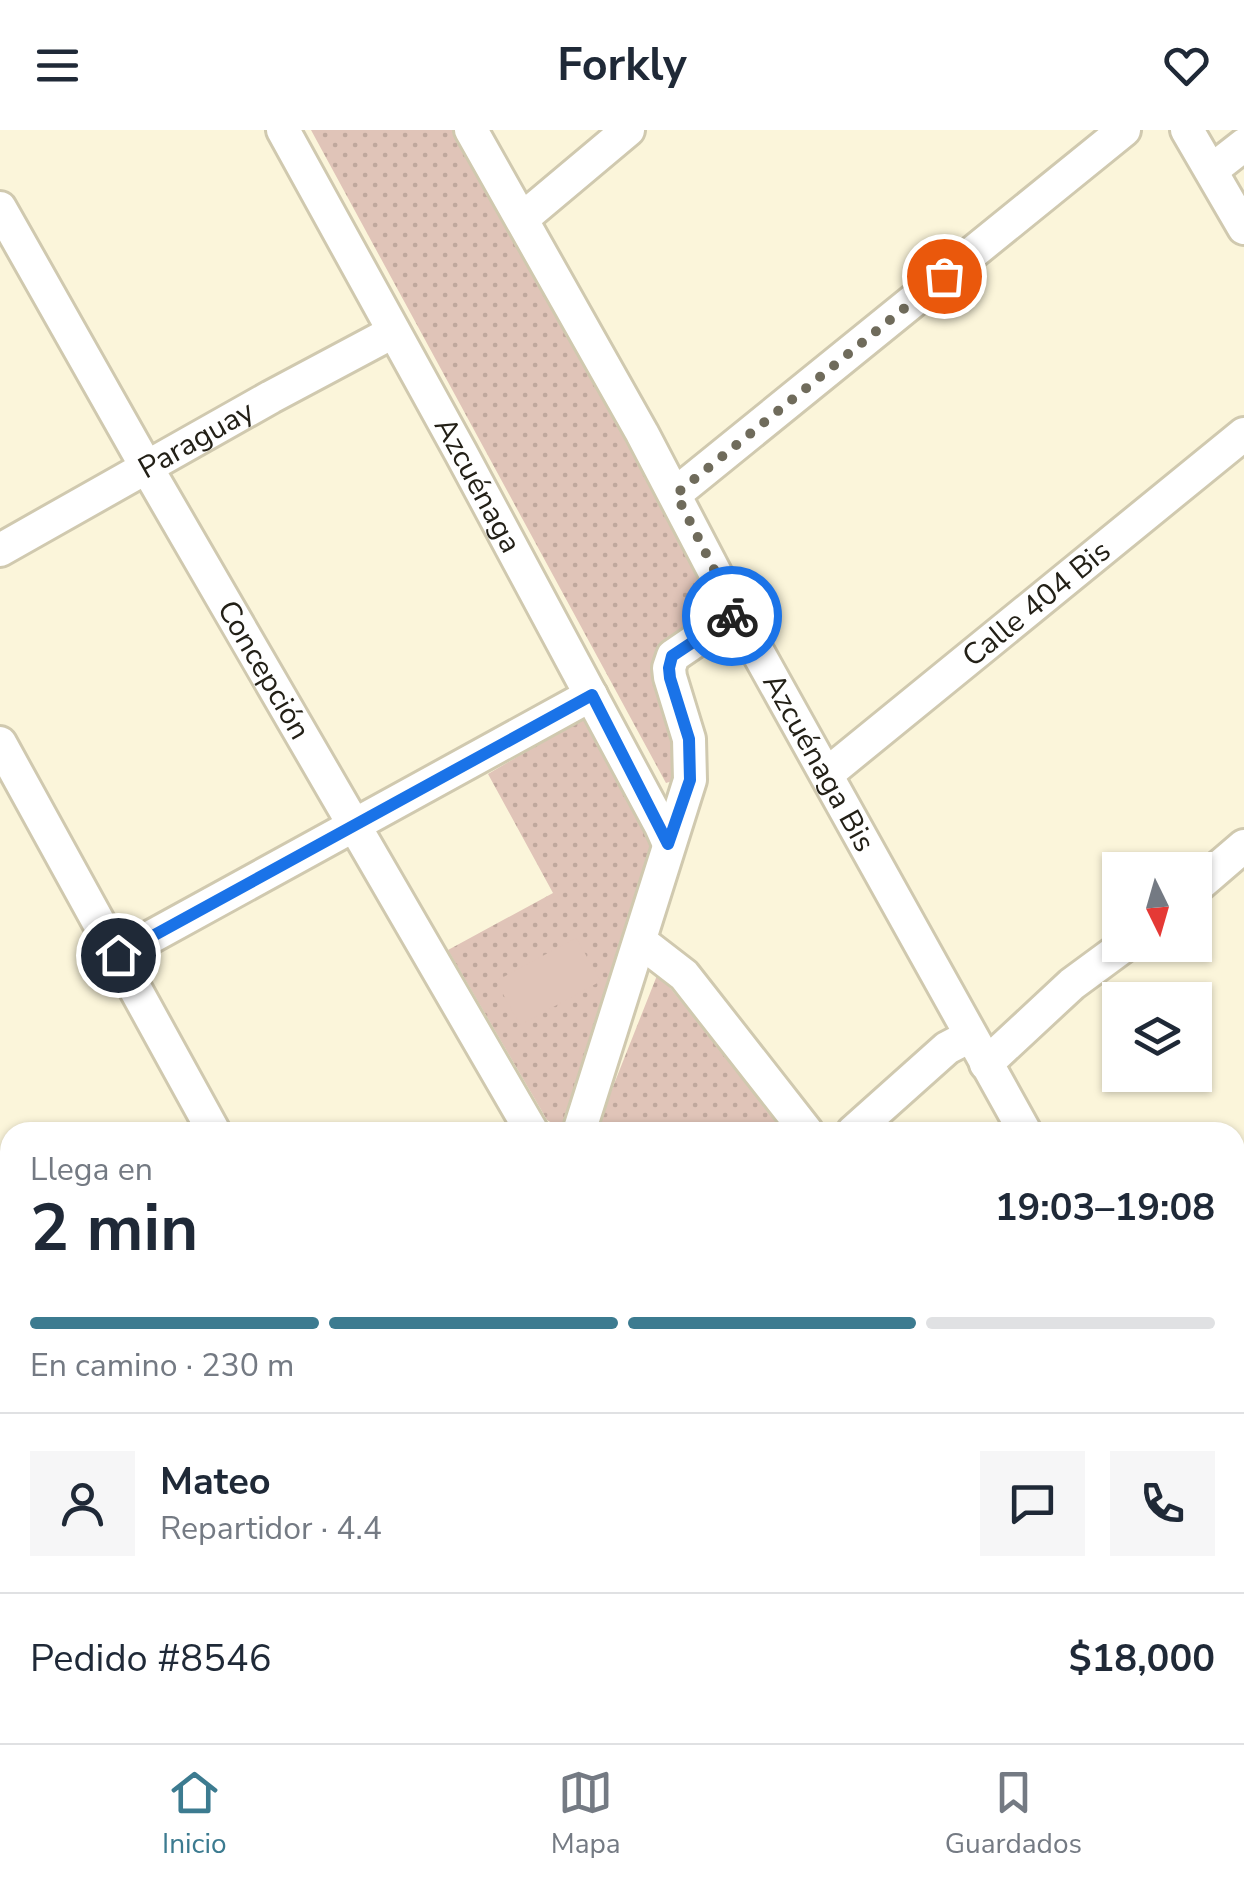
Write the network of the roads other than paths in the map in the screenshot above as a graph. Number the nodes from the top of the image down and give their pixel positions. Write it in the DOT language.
graph roads {
  1 [pos="283,130"];
  2 [pos="471,130"];
  3 [pos="628,130"];
  4 [pos="1124,130"];
  5 [pos="1187,130"];
  6 [pos="1244,145"];
  7 [pos="1212,170"];
  8 [pos="0,208"];
  9 [pos="522,219"];
  10 [pos="1244,228"];
  11 [pos="393,332"];
  12 [pos="1244,434"];
  13 [pos="147,468"];
  14 [pos="676,494"];
  15 [pos="0,550"];
  16 [pos="736,613"];
  17 [pos="592,695"];
  18 [pos="0,742"];
  19 [pos="827,774"];
  20 [pos="354,826"];
  21 [pos="668,844"];
  22 [pos="1244,846"];
  23 [pos="1212,873"];
  24 [pos="640,942"];
  25 [pos="118,955"];
  26 [pos="1102,962"];
  27 [pos="978,1050"];
  28 [pos="209,1122"];
  29 [pos="526,1122"];
  30 [pos="581,1122"];
  31 [pos="798,1122"];
  32 [pos="865,1122"];
  33 [pos="1018,1122"];
  1 -- 11 [label="street, Azcuénaga"];
  2 -- 9 [label="street, Azcuénaga Bis"];
  3 -- 9 [label="street"];
  4 -- 14 [label="street"];
  5 -- 7 [label="street"];
  6 -- 7 [label="street"];
  7 -- 10 [label="street"];
  8 -- 13 [label="street, Concepción"];
  9 -- 14 [label="street, Azcuénaga Bis"];
  11 -- 13 [label="street, Paraguay"];
  11 -- 17 [label="street, Azcuénaga"];
  12 -- 19 [label="street, Calle 404 Bis"];
  13 -- 15 [label="street, Paraguay"];
  13 -- 20 [label="street, Concepción"];
  14 -- 16 [label="street, Azcuénaga Bis"];
  16 -- 19 [label="street, Azcuénaga Bis"];
  16 -- 21 [label="street"];
  17 -- 20 [label="street"];
  17 -- 21 [label="street, Azcuénaga"];
  18 -- 25 [label="street"];
  19 -- 27 [label="street, Azcuénaga Bis"];
  20 -- 25 [label="street"];
  20 -- 29 [label="street, Concepción"];
  21 -- 24 [label="street"];
  22 -- 23 [label="street"];
  24 -- 30 [label="street"];
  24 -- 31 [label="street"];
  25 -- 28 [label="street"];
  26 -- 27 [label="street"];
  27 -- 32 [label="street"];
  27 -- 33 [label="street, Azcuénaga Bis"];
}
